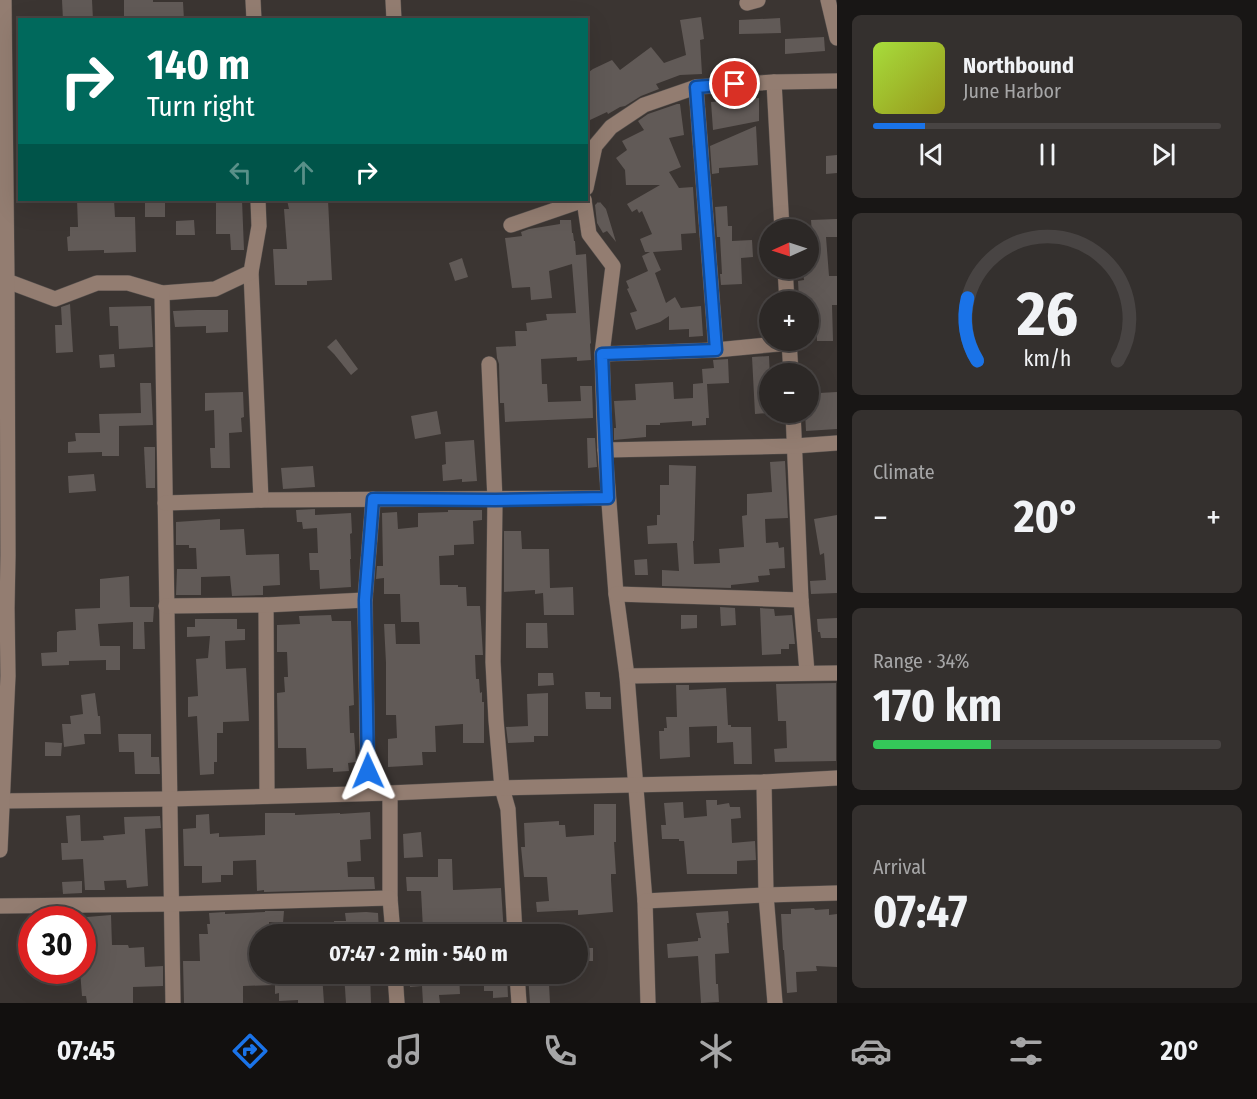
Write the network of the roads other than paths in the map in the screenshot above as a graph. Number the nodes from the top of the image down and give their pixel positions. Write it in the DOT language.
graph roads {
  1 [pos="4,0"];
  2 [pos="254,0"];
  3 [pos="393,0"];
  4 [pos="828,0"];
  5 [pos="254,18"];
  6 [pos="394,18"];
  7 [pos="837,39"];
  8 [pos="837,81"];
  9 [pos="774,82"];
  10 [pos="696,87"];
  11 [pos="8,125"];
  12 [pos="588,179"];
  13 [pos="258,201"];
  14 [pos="581,201"];
  15 [pos="584,201"];
  16 [pos="782,219"];
  17 [pos="511,225"];
  18 [pos="251,272"];
  19 [pos="3,281"];
  20 [pos="162,293"];
  21 [pos="759,345"];
  22 [pos="716,350"];
  23 [pos="602,354"];
  24 [pos="489,364"];
  25 [pos="794,423"];
  26 [pos="837,443"];
  27 [pos="795,446"];
  28 [pos="605,450"];
  29 [pos="608,498"];
  30 [pos="373,499"];
  31 [pos="261,500"];
  32 [pos="495,500"];
  33 [pos="165,503"];
  34 [pos="4,555"];
  35 [pos="616,594"];
  36 [pos="365,600"];
  37 [pos="801,600"];
  38 [pos="266,605"];
  39 [pos="166,606"];
  40 [pos="807,672"];
  41 [pos="837,673"];
  42 [pos="627,676"];
  43 [pos="837,778"];
  44 [pos="764,782"];
  45 [pos="635,784"];
  46 [pos="502,788"];
  47 [pos="368,793"];
  48 [pos="390,793"];
  49 [pos="267,796"];
  50 [pos="169,799"];
  51 [pos="1,802"];
  52 [pos="0,850"];
  53 [pos="837,893"];
  54 [pos="766,895"];
  55 [pos="390,898"];
  56 [pos="645,901"];
  57 [pos="172,904"];
  58 [pos="0,906"];
  59 [pos="392,924"];
  60 [pos="514,924"];
  61 [pos="396,984"];
  62 [pos="518,984"];
  63 [pos="173,1003"];
  64 [pos="397,1003"];
  65 [pos="519,1003"];
  66 [pos="648,1003"];
  67 [pos="775,1003"];
  1 -- 11 [label="street"];
  2 -- 5 [label="street"];
  3 -- 6 [label="street"];
  4 -- 7 [label="street"];
  8 -- 9 [label="street"];
  9 -- 10 [label="street"];
  9 -- 16 [label="street"];
  10 -- 12 [label="street"];
  10 -- 22 [label="street"];
  11 -- 19 [label="street"];
  13 -- 18 [label="street"];
  14 -- 17 [label="street"];
  15 -- 23 [label="street"];
  18 -- 20 [label="street"];
  18 -- 31 [label="street"];
  19 -- 20 [label="street"];
  19 -- 34 [label="street"];
  20 -- 33 [label="street"];
  21 -- 22 [label="street"];
  22 -- 23 [label="street"];
  23 -- 28 [label="street"];
  24 -- 32 [label="street"];
  25 -- 27 [label="street"];
  26 -- 27 [label="street"];
  27 -- 28 [label="street"];
  27 -- 37 [label="street"];
  28 -- 29 [label="street"];
  29 -- 32 [label="street"];
  29 -- 35 [label="street"];
  30 -- 31 [label="street"];
  30 -- 32 [label="street"];
  30 -- 36 [label="street"];
  31 -- 33 [label="street"];
  32 -- 46 [label="street"];
  33 -- 39 [label="street"];
  34 -- 51 [label="street"];
  35 -- 37 [label="street"];
  35 -- 42 [label="street"];
  36 -- 38 [label="street"];
  36 -- 47 [label="street"];
  37 -- 40 [label="street"];
  38 -- 39 [label="street"];
  38 -- 49 [label="street"];
  39 -- 50 [label="street"];
  40 -- 41 [label="street"];
  40 -- 42 [label="street"];
  42 -- 45 [label="street"];
  43 -- 44 [label="street"];
  44 -- 45 [label="street"];
  44 -- 54 [label="street"];
  45 -- 46 [label="street"];
  45 -- 56 [label="street"];
  46 -- 48 [label="street"];
  46 -- 60 [label="street"];
  47 -- 48 [label="street"];
  47 -- 49 [label="street"];
  48 -- 55 [label="street"];
  49 -- 50 [label="street"];
  50 -- 51 [label="street"];
  50 -- 57 [label="street"];
  51 -- 52 [label="street"];
  53 -- 54 [label="street"];
  54 -- 56 [label="street"];
  54 -- 67 [label="street"];
  55 -- 57 [label="street"];
  55 -- 59 [label="street"];
  56 -- 66 [label="street"];
  57 -- 58 [label="street"];
  57 -- 63 [label="street"];
  61 -- 64 [label="street"];
  62 -- 65 [label="street"];
}
